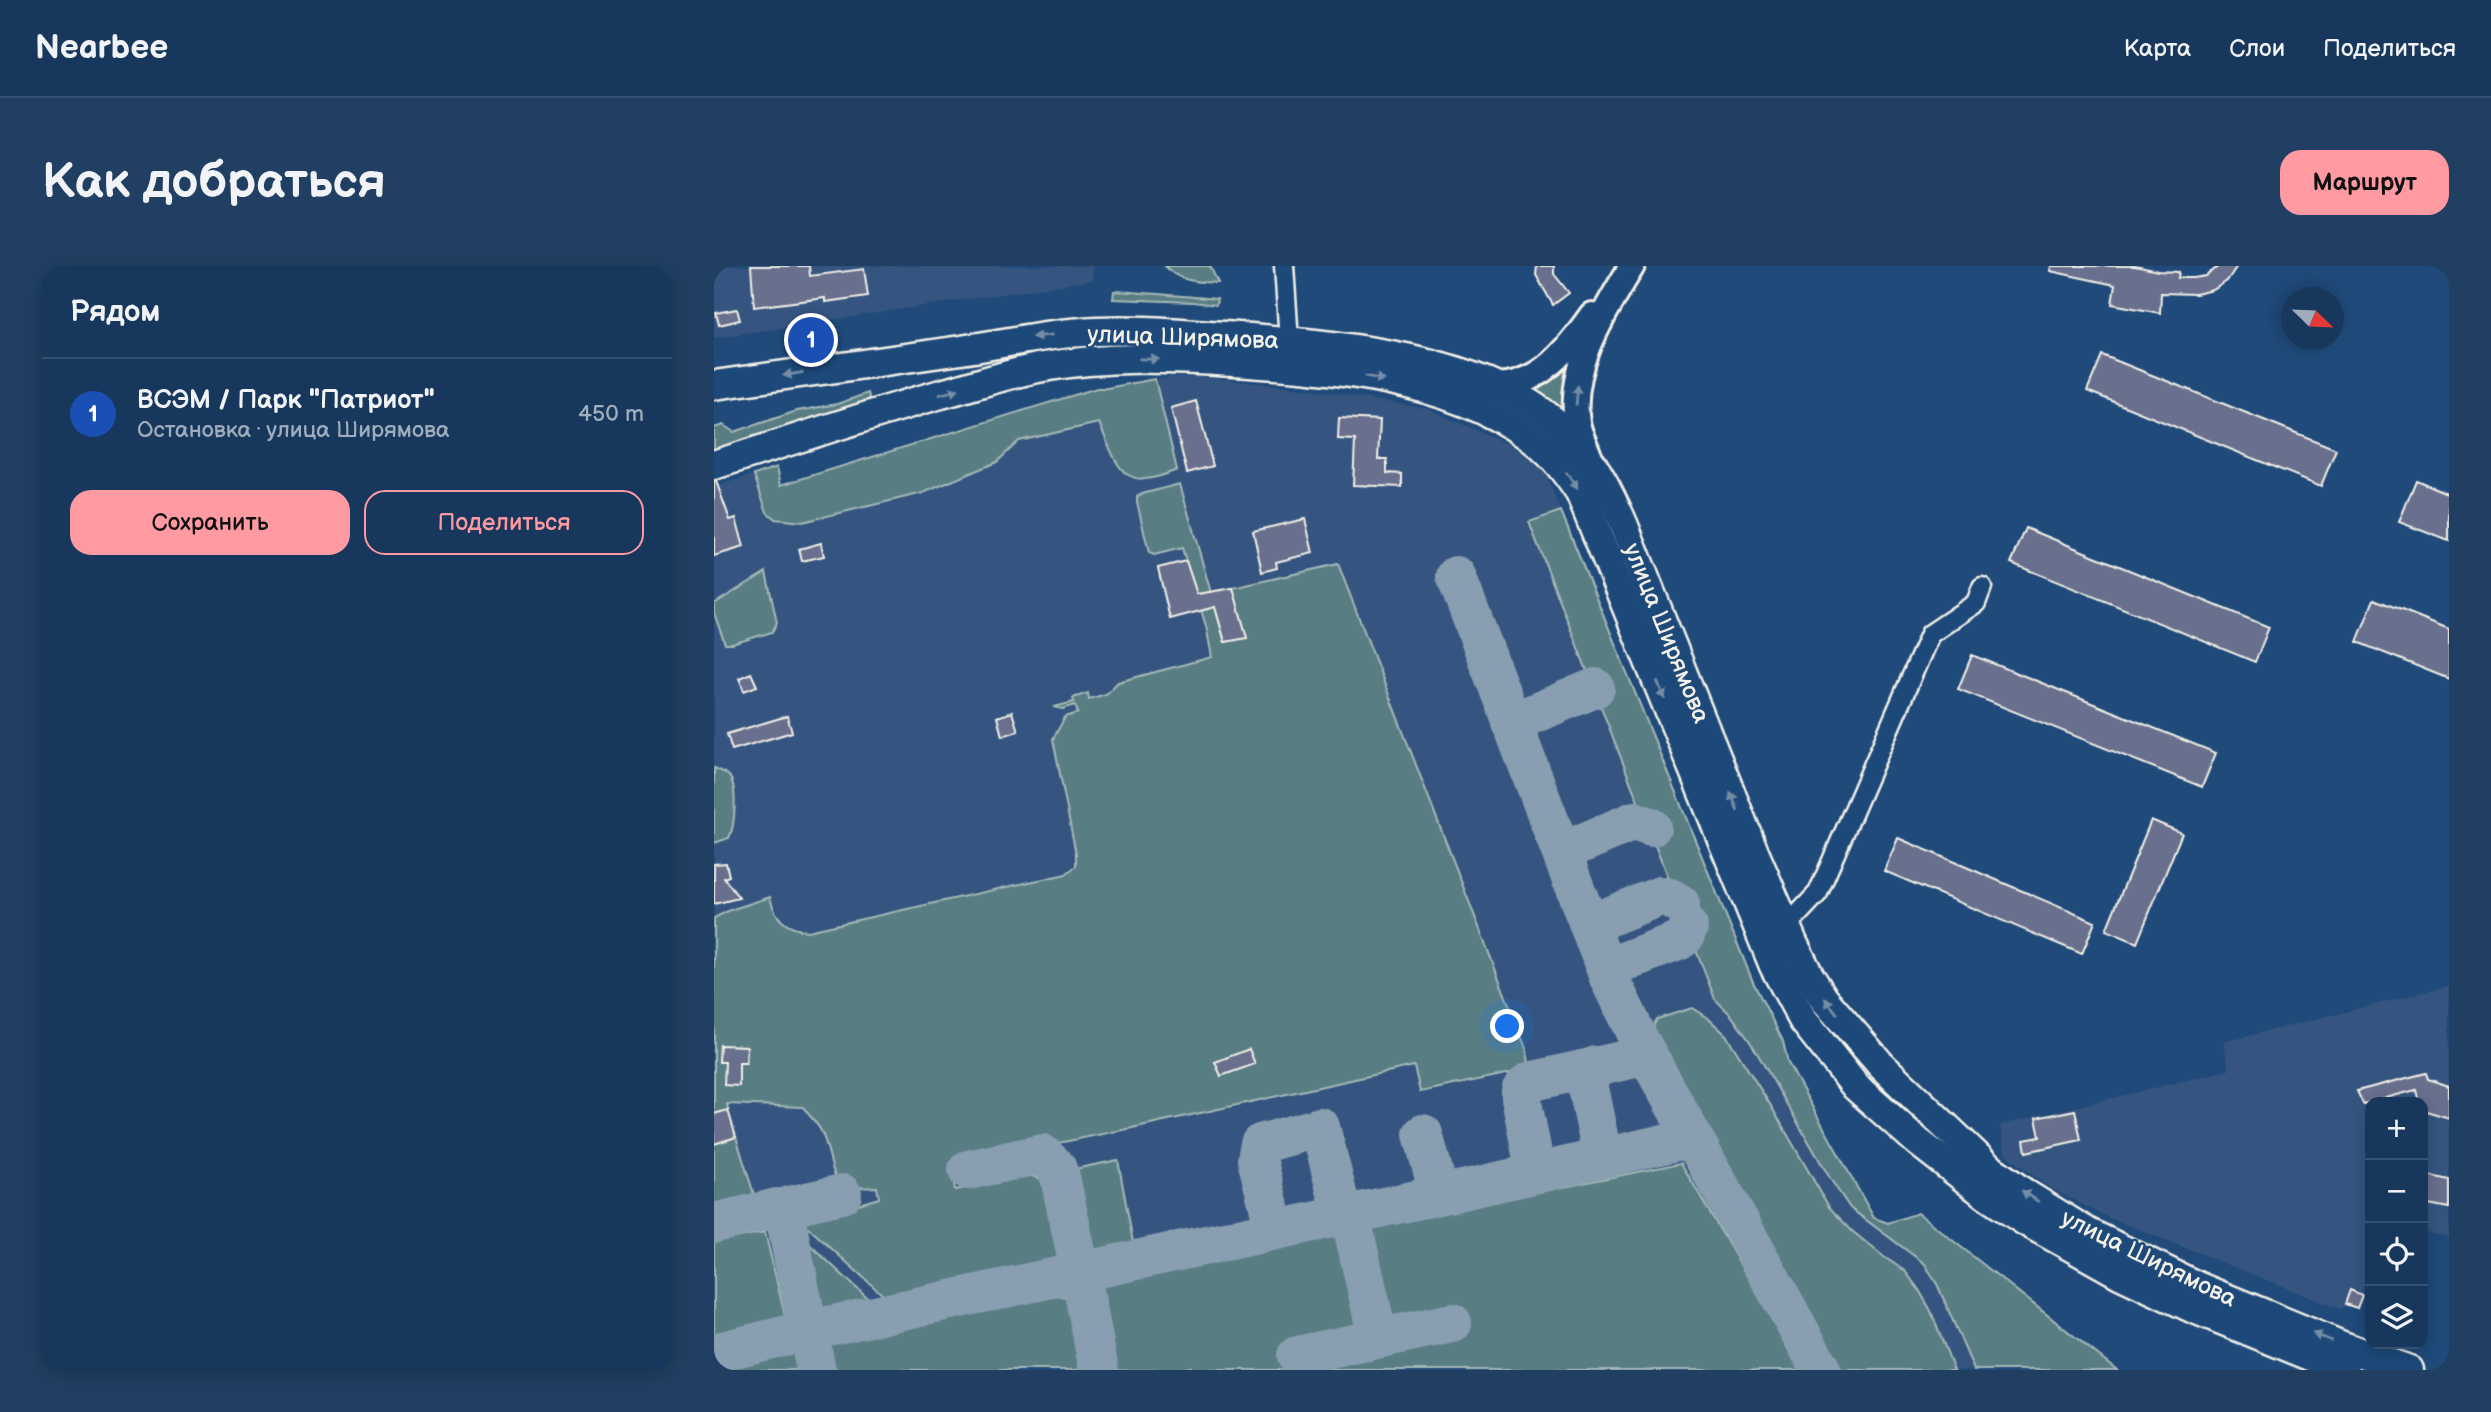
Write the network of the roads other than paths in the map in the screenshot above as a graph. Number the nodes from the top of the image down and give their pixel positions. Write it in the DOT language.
graph roads {
  1 [pos="1284,266"];
  2 [pos="1629,266"];
  3 [pos="1289,341"];
  4 [pos="714,385"];
  5 [pos="1495,386"];
  6 [pos="1591,460"];
  7 [pos="714,465"];
  8 [pos="1982,587"];
  9 [pos="1786,927"];
  10 [pos="1857,1038"];
  11 [pos="1835,1064"];
  12 [pos="1940,1123"];
  13 [pos="1930,1151"];
  14 [pos="2345,1370"];
  15 [pos="2409,1370"];
  1 -- 3 [label="street"];
  2 -- 5 [label="street"];
  6 -- 2 [label="street, one-way"];
  3 -- 4 [label="main road, улица Ширямова, one-way"];
  3 -- 5 [label="main road, улица Ширямова"];
  5 -- 6 [label="main road, улица Ширямова"];
  9 -- 6 [label="main road, улица Ширямова, one-way"];
  7 -- 11 [label="main road, улица Ширямова, one-way"];
  8 -- 9 [label="street"];
  10 -- 9 [label="main road, улица Ширямова, one-way"];
  10 -- 11 [label="main road"];
  10 -- 12 [label="main road, улица Ширямова"];
  11 -- 13 [label="main road, улица Ширямова"];
  12 -- 13 [label="main road"];
  15 -- 12 [label="main road, улица Ширямова, one-way"];
  13 -- 14 [label="main road, улица Ширямова"];
}
